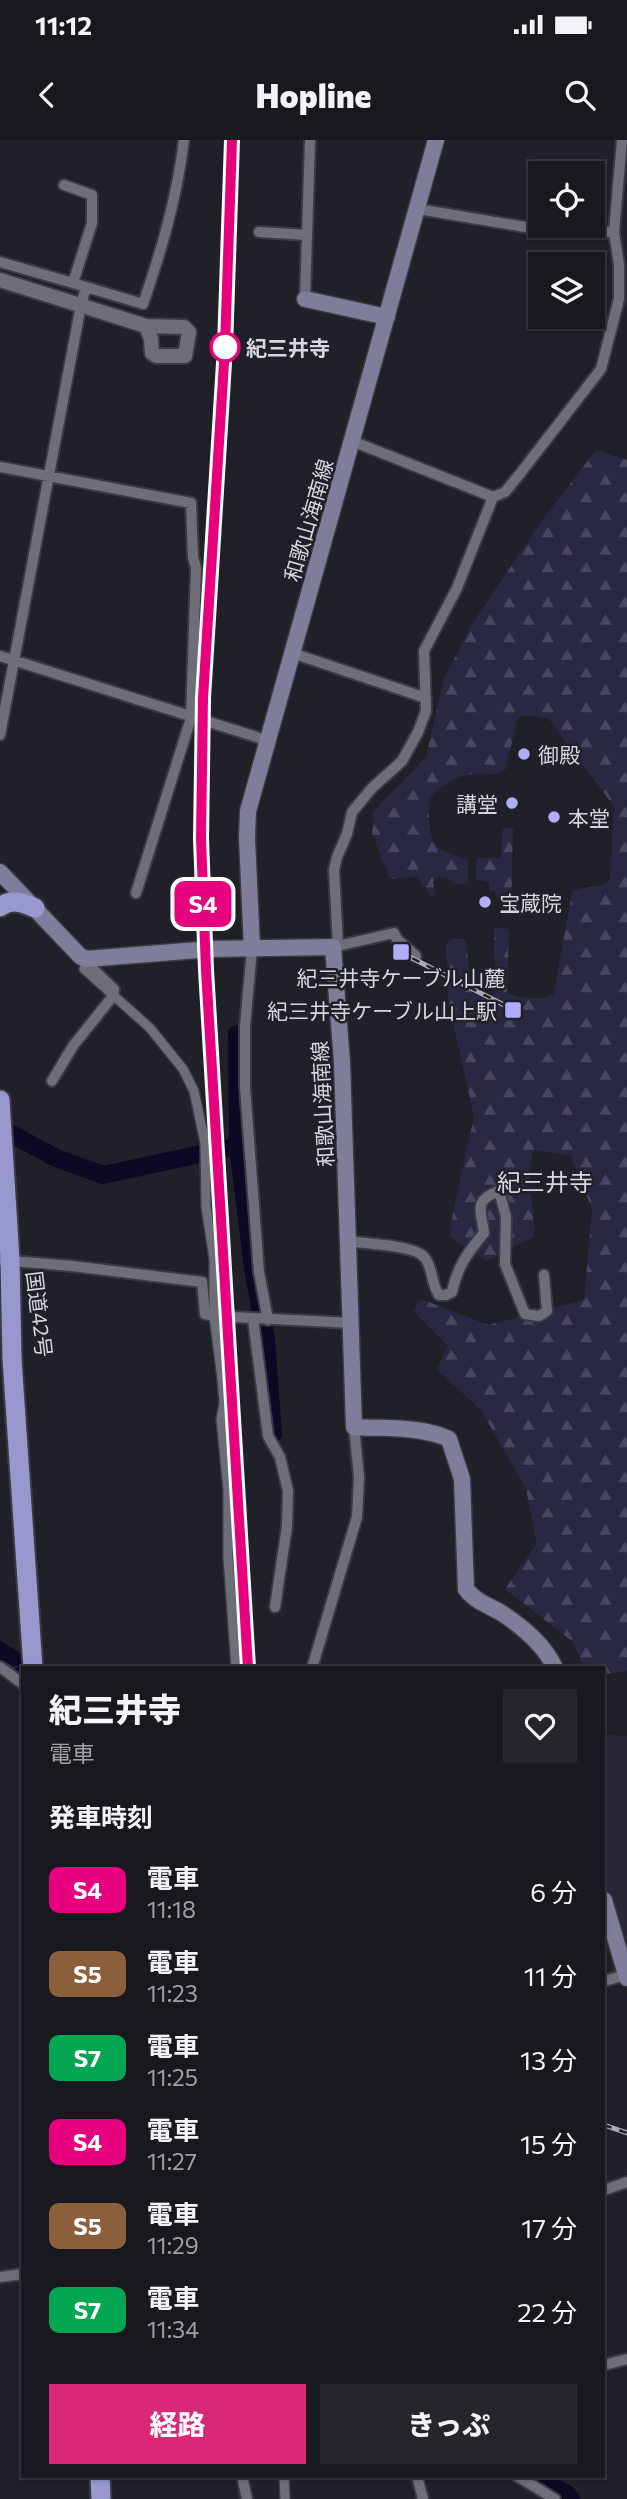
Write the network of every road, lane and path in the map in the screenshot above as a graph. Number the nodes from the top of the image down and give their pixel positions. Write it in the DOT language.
graph roads {
  1 [pos="184,140"];
  2 [pos="310,140"];
  3 [pos="436,140"];
  4 [pos="622,140"];
  5 [pos="64,185"];
  6 [pos="418,209"];
  7 [pos="259,232"];
  8 [pos="614,232"];
  9 [pos="307,235"];
  10 [pos="0,262"];
  11 [pos="0,280"];
  12 [pos="73,283"];
  13 [pos="86,287"];
  14 [pos="305,299"];
  15 [pos="81,305"];
  16 [pos="387,317"];
  17 [pos="146,326"];
  18 [pos="352,441"];
  19 [pos="0,467"];
  20 [pos="50,477"];
  21 [pos="494,497"];
  22 [pos="292,653"];
  23 [pos="0,656"];
  24 [pos="15,661"];
  25 [pos="426,698"];
  26 [pos="191,718"];
  27 [pos="0,735"];
  28 [pos="267,740"];
  29 [pos="0,872"];
  30 [pos="136,893"];
  31 [pos="0,906"];
  32 [pos="35,908"];
  33 [pos="335,946"];
  34 [pos="252,949"];
  35 [pos="416,956"];
  36 [pos="89,959"];
  37 [pos="113,996"];
  38 [pos="52,1081"];
  39 [pos="1,1107"];
  40 [pos="348,1241"];
  41 [pos="5,1259"];
  42 [pos="544,1275"];
  43 [pos="214,1316"];
  44 [pos="253,1319"];
  45 [pos="268,1320"];
  46 [pos="351,1323"];
  47 [pos="354,1427"];
  48 [pos="275,1607"];
  49 [pos="38,1663"];
  50 [pos="236,1666"];
  51 [pos="313,1666"];
  52 [pos="554,1666"];
  53 [pos="0,1667"];
  54 [pos="21,1683"];
  55 [pos="605,1904"];
  56 [pos="626,1977"];
  57 [pos="605,1981"];
  58 [pos="627,2182"];
  59 [pos="605,2190"];
  60 [pos="21,2274"];
  61 [pos="0,2277"];
  62 [pos="627,2360"];
  63 [pos="605,2365"];
  64 [pos="96,2478"];
  65 [pos="96,2478"];
  66 [pos="242,2478"];
  67 [pos="284,2478"];
  68 [pos="418,2478"];
  69 [pos="520,2478"];
  70 [pos="88,2499"];
  71 [pos="101,2499"];
  72 [pos="247,2499"];
  73 [pos="285,2499"];
  74 [pos="423,2499"];
  75 [pos="555,2499"];
  1 -- 13 [label="street"];
  2 -- 9 [label="street"];
  3 -- 6 [label="main road, 和歌山海南線"];
  4 -- 8 [label="street"];
  5 -- 12 [label="street"];
  6 -- 8 [label="street"];
  6 -- 16 [label="main road, 和歌山海南線"];
  7 -- 9 [label="street"];
  8 -- 21 [label="street"];
  9 -- 14 [label="street"];
  10 -- 12 [label="street"];
  11 -- 15 [label="street"];
  12 -- 13 [label="street"];
  13 -- 15 [label="street"];
  14 -- 16 [label="main road"];
  15 -- 17 [label="street"];
  15 -- 20 [label="street"];
  16 -- 18 [label="main road, 和歌山海南線"];
  18 -- 21 [label="street"];
  18 -- 22 [label="main road, 和歌山海南線"];
  19 -- 20 [label="street"];
  20 -- 24 [label="street"];
  20 -- 26 [label="street"];
  21 -- 25 [label="street"];
  22 -- 25 [label="street"];
  22 -- 28 [label="main road, 和歌山海南線"];
  23 -- 24 [label="street"];
  24 -- 26 [label="street"];
  24 -- 27 [label="street"];
  25 -- 33 [label="street"];
  26 -- 28 [label="street"];
  26 -- 30 [label="street"];
  28 -- 34 [label="main road, 和歌山海南線"];
  29 -- 32 [label="main road"];
  31 -- 32 [label="highway"];
  32 -- 36 [label="main road"];
  33 -- 34 [label="main road"];
  33 -- 35 [label="street"];
  33 -- 40 [label="main road, 和歌山海南線"];
  34 -- 36 [label="main road"];
  34 -- 45 [label="street"];
  36 -- 37 [label="street"];
  37 -- 38 [label="street"];
  37 -- 43 [label="street"];
  39 -- 41 [label="highway, 国道42号"];
  40 -- 42 [label="street"];
  40 -- 46 [label="main road, 和歌山海南線"];
  41 -- 43 [label="street"];
  41 -- 49 [label="highway, 国道42号"];
  43 -- 44 [label="street"];
  43 -- 50 [label="street"];
  44 -- 45 [label="street"];
  44 -- 48 [label="street"];
  45 -- 46 [label="street"];
  46 -- 47 [label="main road, 和歌山海南線"];
  47 -- 51 [label="street"];
  47 -- 52 [label="main road"];
  53 -- 54 [label="street"];
  55 -- 56 [label="main road"];
  56 -- 57 [label="street"];
  58 -- 59 [label="street"];
  60 -- 61 [label="street"];
  62 -- 63 [label="street"];
  64 -- 70 [label="highway"];
  65 -- 71 [label="highway"];
  66 -- 72 [label="street"];
  67 -- 73 [label="street"];
  68 -- 74 [label="street"];
  69 -- 75 [label="street"];
}
